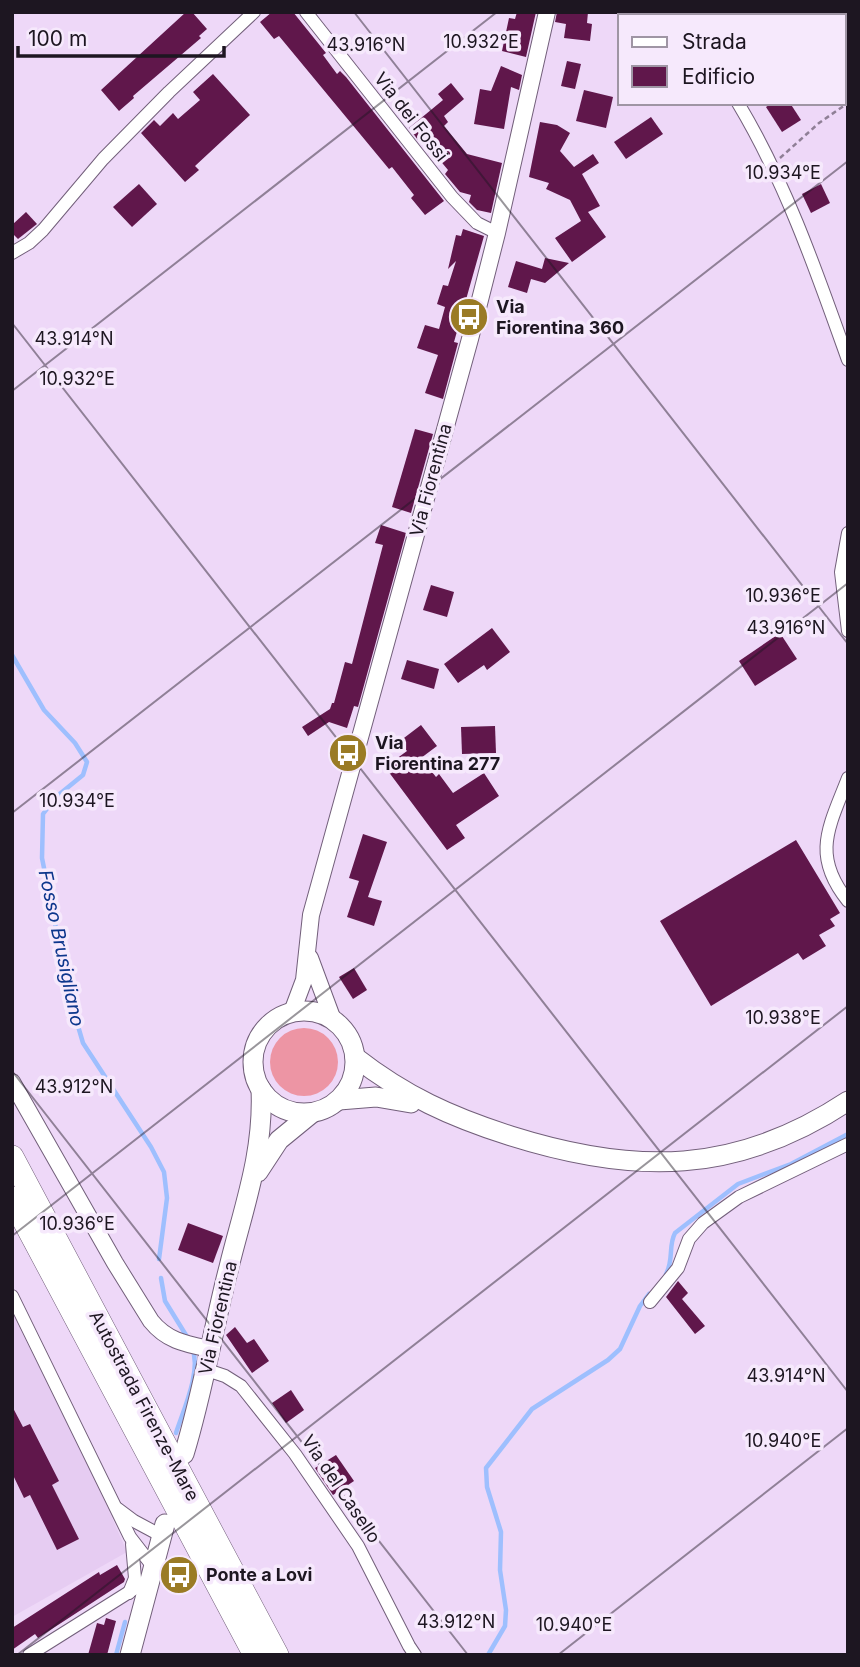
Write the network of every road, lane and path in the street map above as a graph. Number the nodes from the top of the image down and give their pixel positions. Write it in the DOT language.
graph roads {
  1 [pos="306,12"];
  2 [pos="547,12"];
  3 [pos="251,13"];
  4 [pos="738,105"];
  5 [pos="845,105"];
  6 [pos="772,165"];
  7 [pos="497,233"];
  8 [pos="12,253"];
  9 [pos="848,360"];
  10 [pos="848,533"];
  11 [pos="848,631"];
  12 [pos="848,778"];
  13 [pos="848,901"];
  14 [pos="307,946"];
  15 [pos="292,1012"];
  16 [pos="333,1020"];
  17 [pos="355,1057"];
  18 [pos="12,1082"];
  19 [pos="261,1089"];
  20 [pos="339,1100"];
  21 [pos="848,1101"];
  22 [pos="432,1107"];
  23 [pos="312,1113"];
  24 [pos="848,1144"];
  25 [pos="12,1157"];
  26 [pos="253,1182"];
  27 [pos="12,1198"];
  28 [pos="12,1296"];
  29 [pos="650,1302"];
  30 [pos="210,1349"];
  31 [pos="207,1370"];
  32 [pos="184,1454"];
  33 [pos="115,1507"];
  34 [pos="164,1530"];
  35 [pos="130,1537"];
  36 [pos="152,1573"];
  37 [pos="129,1593"];
  38 [pos="113,1603"];
  39 [pos="142,1609"];
  40 [pos="29,1655"];
  41 [pos="130,1655"];
  42 [pos="255,1655"];
  43 [pos="276,1655"];
  44 [pos="415,1655"];
  1 -- 7 [label="street, Via dei Fossi"];
  2 -- 7 [label="street, Via Fiorentina"];
  3 -- 8 [label="street"];
  4 -- 6 [label="street"];
  5 -- 6 [label="path"];
  6 -- 9 [label="street"];
  7 -- 14 [label="street, Via Fiorentina"];
  10 -- 11 [label="street"];
  12 -- 13 [label="street"];
  14 -- 15 [label="street, Via Fiorentina"];
  14 -- 16 [label="street, Via Fiorentina"];
  15 -- 16 [label="main road"];
  15 -- 19 [label="main road"];
  16 -- 17 [label="main road"];
  17 -- 20 [label="main road"];
  17 -- 22 [label="main road"];
  18 -- 30 [label="street"];
  19 -- 23 [label="main road"];
  19 -- 26 [label="main road, Via Fiorentina"];
  20 -- 22 [label="main road"];
  20 -- 23 [label="main road"];
  21 -- 22 [label="main road"];
  23 -- 26 [label="main road, Via Fiorentina"];
  24 -- 29 [label="street"];
  25 -- 43 [label="highway, Autostrada Firenze-Mare"];
  26 -- 30 [label="main road, Via Fiorentina"];
  27 -- 42 [label="highway, Autostrada Firenze-Mare"];
  28 -- 33 [label="street"];
  30 -- 31 [label="main road, Via Fiorentina"];
  31 -- 32 [label="main road, Via Fiorentina"];
  31 -- 44 [label="street, Via del Casello"];
  33 -- 34 [label="street"];
  33 -- 35 [label="street"];
  34 -- 36 [label="main road"];
  35 -- 36 [label="street"];
  35 -- 37 [label="street"];
  36 -- 37 [label="street"];
  36 -- 39 [label="main road"];
  37 -- 38 [label="street"];
  38 -- 39 [label="street"];
  38 -- 40 [label="street"];
  39 -- 41 [label="main road"];
}
